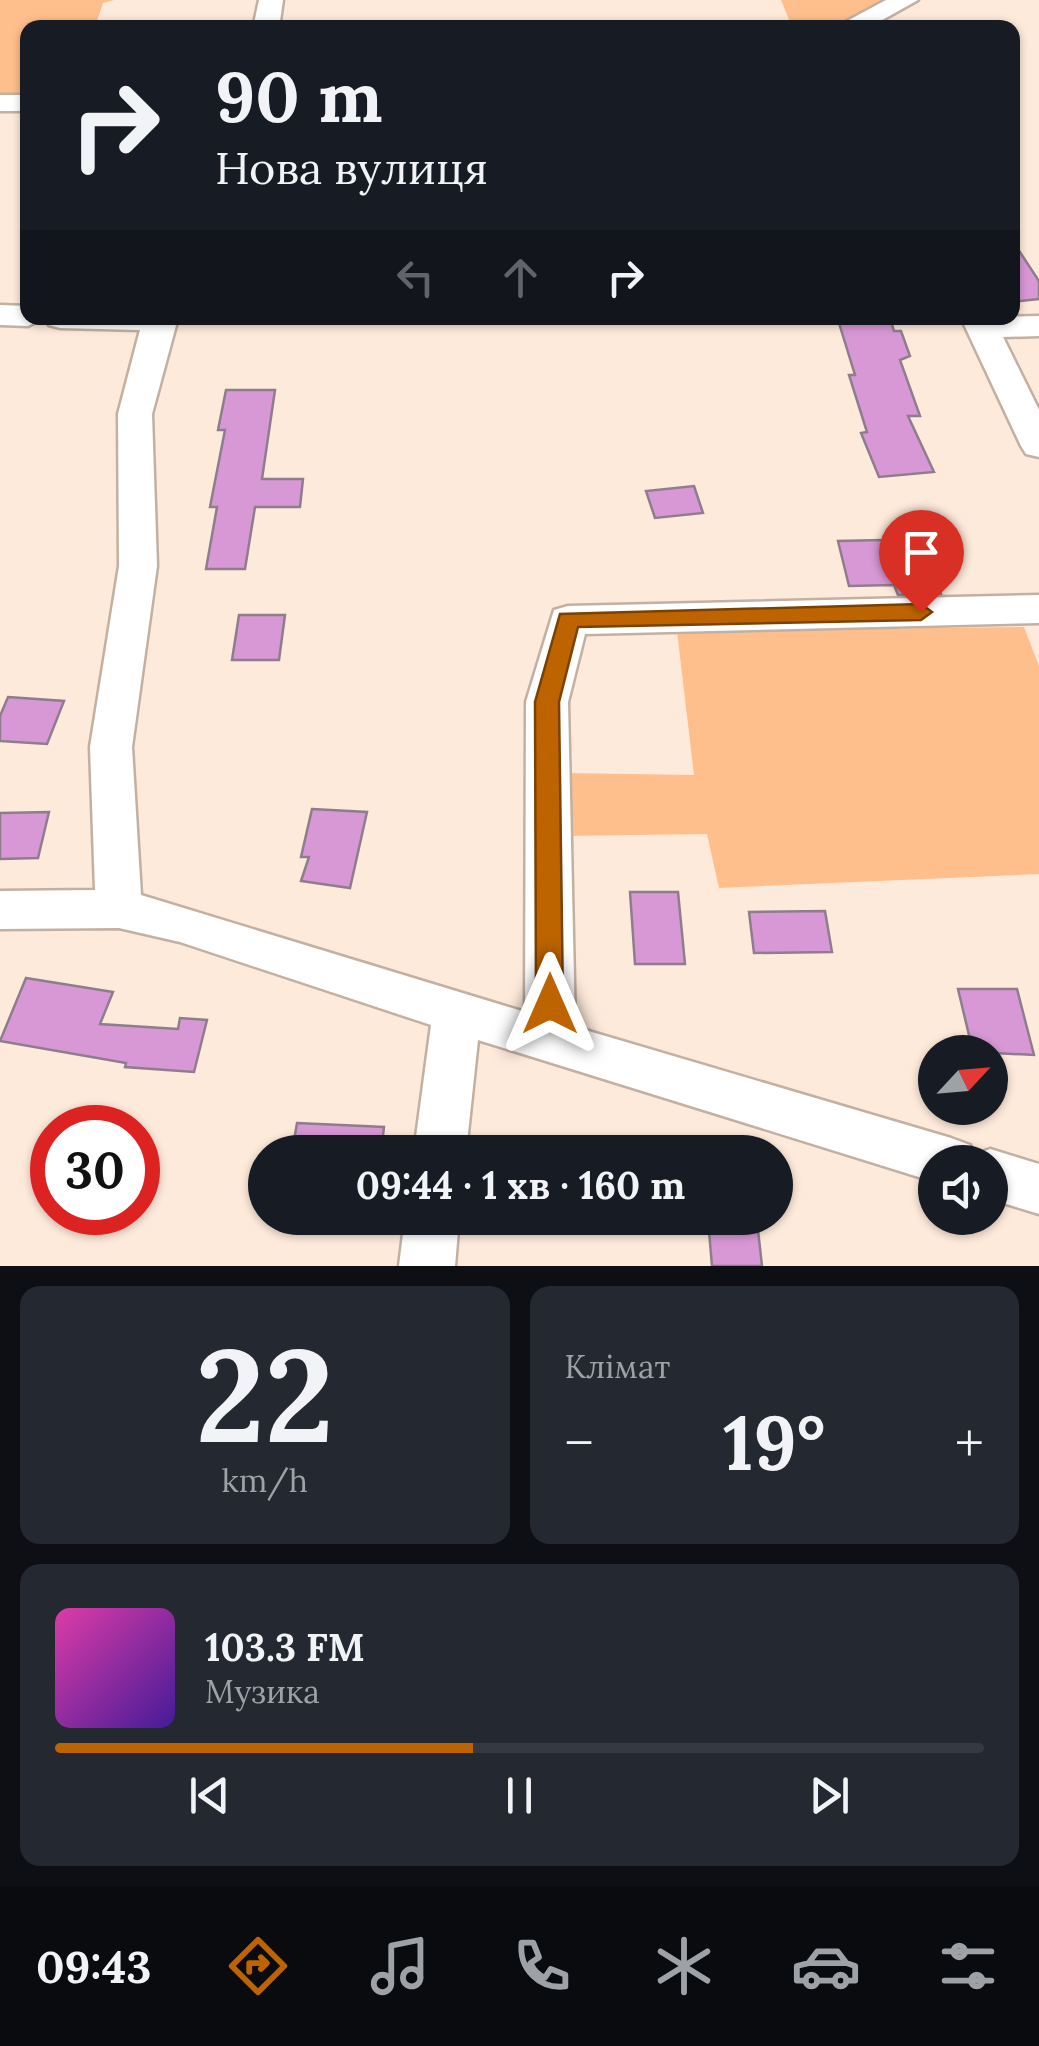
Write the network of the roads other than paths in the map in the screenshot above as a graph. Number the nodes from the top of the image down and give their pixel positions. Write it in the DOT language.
graph roads {
  1 [pos="906,0"];
  2 [pos="863,20"];
  3 [pos="158,325"];
  4 [pos="981,325"];
  5 [pos="1039,446"];
  6 [pos="1039,609"];
  7 [pos="119,909"];
  8 [pos="0,910"];
  9 [pos="456,1011"];
  10 [pos="550,1042"];
  11 [pos="442,1135"];
  12 [pos="918,1152"];
  13 [pos="1008,1180"];
  14 [pos="1039,1189"];
  15 [pos="430,1235"];
  16 [pos="427,1266"];
  1 -- 2 [label="street"];
  3 -- 7 [label="street"];
  4 -- 5 [label="street"];
  6 -- 10 [label="street"];
  7 -- 8 [label="street"];
  7 -- 9 [label="street"];
  9 -- 10 [label="street"];
  9 -- 11 [label="street"];
  10 -- 12 [label="street"];
  13 -- 14 [label="street"];
  15 -- 16 [label="street"];
}
